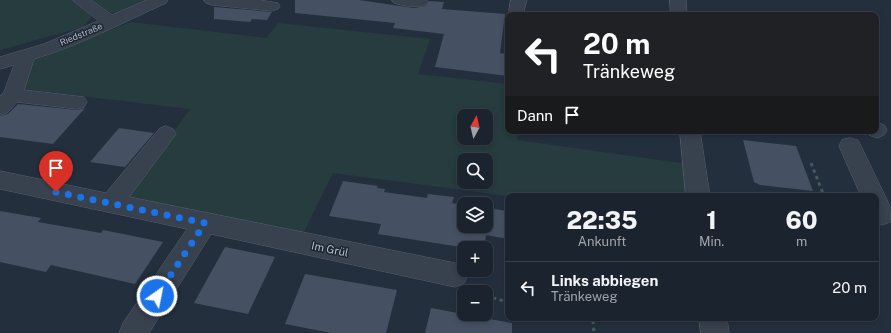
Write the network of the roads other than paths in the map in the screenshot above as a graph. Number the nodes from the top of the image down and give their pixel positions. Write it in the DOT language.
graph roads {
  1 [pos="80,0"];
  2 [pos="160,0"];
  3 [pos="212,0"];
  4 [pos="400,0"];
  5 [pos="678,0"];
  6 [pos="420,2"];
  7 [pos="272,6"];
  8 [pos="679,12"];
  9 [pos="111,22"];
  10 [pos="26,56"];
  11 [pos="0,63"];
  12 [pos="6,101"];
  13 [pos="77,102"];
  14 [pos="166,134"];
  15 [pos="690,134"];
  16 [pos="850,146"];
  17 [pos="0,180"];
  18 [pos="698,193"];
  19 [pos="872,193"];
  20 [pos="111,203"];
  21 [pos="205,223"];
  22 [pos="455,275"];
  23 [pos="713,321"];
  24 [pos="133,333"];
  25 [pos="715,333"];
  1 -- 9 [label="street"];
  2 -- 9 [label="street, Riedstraße"];
  3 -- 7 [label="street"];
  4 -- 6 [label="street"];
  5 -- 8 [label="street"];
  9 -- 10 [label="street, Riedstraße"];
  10 -- 11 [label="street, Riedstraße"];
  10 -- 12 [label="street"];
  12 -- 13 [label="street"];
  14 -- 20 [label="street"];
  15 -- 18 [label="street"];
  16 -- 19 [label="street"];
  17 -- 20 [label="street, Im Grül"];
  20 -- 21 [label="street, Im Grül"];
  21 -- 22 [label="street, Im Grül"];
  21 -- 24 [label="street"];
  23 -- 25 [label="street"];
}
